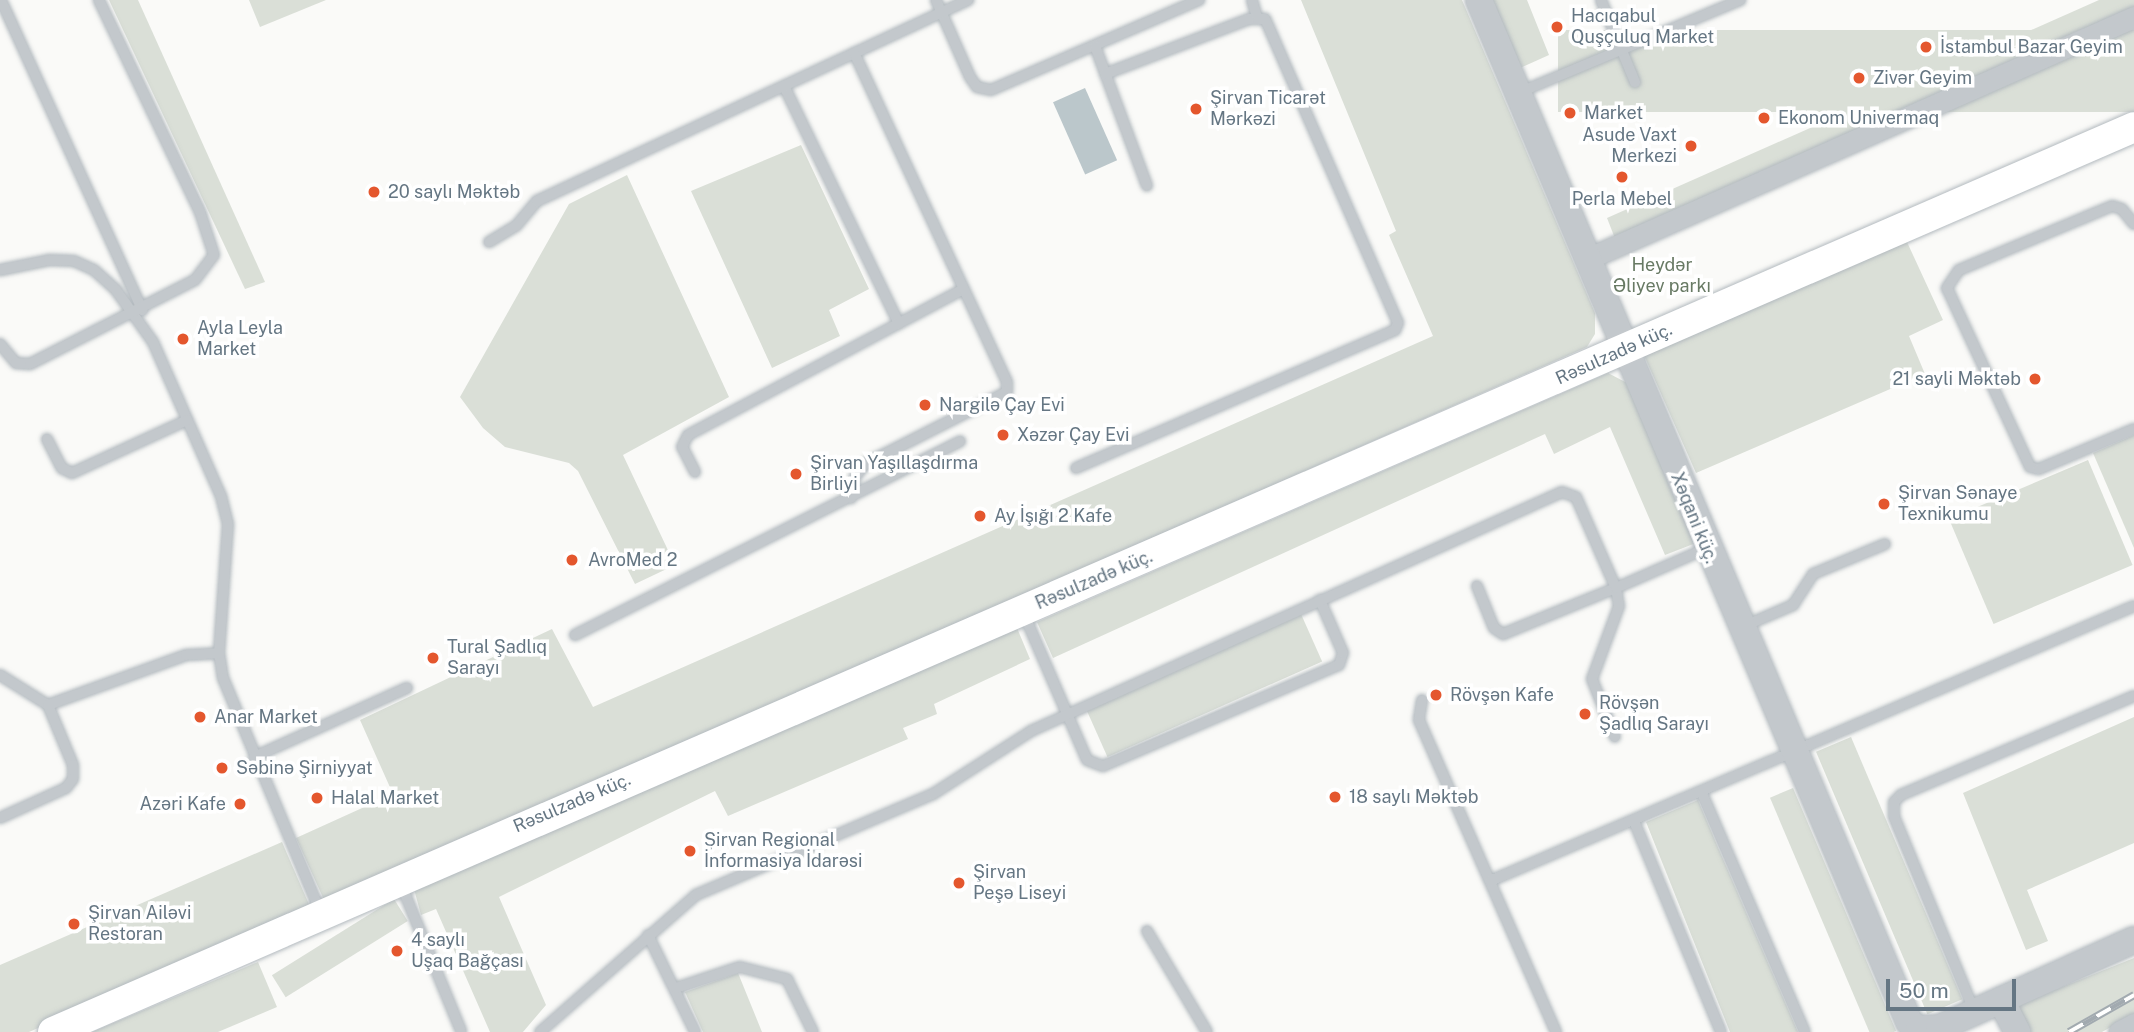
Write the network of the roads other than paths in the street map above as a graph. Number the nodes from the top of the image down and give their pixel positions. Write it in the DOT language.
graph roads {
  1 [pos="1,0"];
  2 [pos="99,0"];
  3 [pos="936,0"];
  4 [pos="969,0"];
  5 [pos="1199,0"];
  6 [pos="1252,0"];
  7 [pos="1479,0"];
  8 [pos="1601,0"];
  9 [pos="1740,0"];
  10 [pos="942,13"];
  11 [pos="1257,17"];
  12 [pos="2134,17"];
  13 [pos="1095,46"];
  14 [pos="1621,49"];
  15 [pos="854,53"];
  16 [pos="1105,74"];
  17 [pos="1635,82"];
  18 [pos="784,86"];
  19 [pos="1518,93"];
  20 [pos="2133,129"];
  21 [pos="1147,186"];
  22 [pos="2134,224"];
  23 [pos="489,242"];
  24 [pos="1587,259"];
  25 [pos="0,270"];
  26 [pos="964,289"];
  27 [pos="138,311"];
  28 [pos="899,324"];
  29 [pos="0,344"];
  30 [pos="1626,349"];
  31 [pos="187,421"];
  32 [pos="2134,429"];
  33 [pos="47,439"];
  34 [pos="960,442"];
  35 [pos="1076,468"];
  36 [pos="695,472"];
  37 [pos="850,498"];
  38 [pos="1885,544"];
  39 [pos="1707,548"];
  40 [pos="1477,586"];
  41 [pos="1616,588"];
  42 [pos="1320,600"];
  43 [pos="2134,606"];
  44 [pos="1023,611"];
  45 [pos="1740,628"];
  46 [pos="575,635"];
  47 [pos="219,653"];
  48 [pos="0,675"];
  49 [pos="407,688"];
  50 [pos="2134,695"];
  51 [pos="1422,700"];
  52 [pos="48,705"];
  53 [pos="1067,714"];
  54 [pos="1615,737"];
  55 [pos="1792,750"];
  56 [pos="254,757"];
  57 [pos="1701,791"];
  58 [pos="0,818"];
  59 [pos="1633,821"];
  60 [pos="399,879"];
  61 [pos="1490,881"];
  62 [pos="321,913"];
  63 [pos="1147,931"];
  64 [pos="648,934"];
  65 [pos="2134,940"];
  66 [pos="676,988"];
  67 [pos="2001,1000"];
  68 [pos="1975,1013"];
  69 [pos="2134,1024"];
  70 [pos="460,1031"];
  71 [pos="1917,1031"];
  72 [pos="53,1032"];
  73 [pos="540,1032"];
  74 [pos="695,1032"];
  75 [pos="813,1032"];
  76 [pos="1207,1032"];
  77 [pos="1556,1032"];
  78 [pos="1721,1032"];
  79 [pos="1805,1032"];
  80 [pos="2017,1032"];
  81 [pos="2119,1032"];
  1 -- 27 [label="lane"];
  2 -- 27 [label="lane"];
  3 -- 10 [label="lane"];
  4 -- 10 [label="lane"];
  5 -- 13 [label="lane"];
  6 -- 11 [label="lane"];
  7 -- 19 [label="street, Xəqani küç."];
  8 -- 14 [label="lane"];
  9 -- 14 [label="lane"];
  10 -- 13 [label="lane"];
  10 -- 15 [label="lane"];
  11 -- 16 [label="lane"];
  11 -- 35 [label="lane"];
  12 -- 24 [label="street"];
  13 -- 16 [label="lane"];
  14 -- 17 [label="lane"];
  14 -- 19 [label="lane"];
  15 -- 18 [label="lane"];
  15 -- 26 [label="lane"];
  16 -- 21 [label="lane"];
  18 -- 23 [label="lane"];
  18 -- 28 [label="lane"];
  19 -- 24 [label="street, Xəqani küç."];
  20 -- 30 [label="main road, Rəsulzadə küç."];
  22 -- 32 [label="lane"];
  24 -- 30 [label="street, Xəqani küç."];
  25 -- 27 [label="lane"];
  26 -- 28 [label="lane"];
  26 -- 37 [label="lane"];
  27 -- 29 [label="lane"];
  27 -- 31 [label="lane"];
  28 -- 36 [label="lane"];
  30 -- 39 [label="street, Xəqani küç."];
  30 -- 44 [label="main road, Rəsulzadə küç."];
  31 -- 33 [label="lane"];
  31 -- 47 [label="lane"];
  34 -- 37 [label="lane"];
  37 -- 46 [label="lane"];
  38 -- 45 [label="lane"];
  39 -- 41 [label="lane"];
  39 -- 45 [label="street, Xəqani küç."];
  40 -- 41 [label="lane"];
  41 -- 42 [label="lane"];
  41 -- 54 [label="lane"];
  42 -- 53 [label="lane"];
  42 -- 53 [label="lane"];
  43 -- 55 [label="lane"];
  44 -- 53 [label="lane"];
  44 -- 60 [label="main road, Rəsulzadə küç."];
  45 -- 55 [label="street, Xəqani küç."];
  47 -- 52 [label="lane"];
  47 -- 56 [label="lane"];
  48 -- 52 [label="lane"];
  49 -- 56 [label="lane"];
  50 -- 68 [label="lane"];
  51 -- 61 [label="lane"];
  52 -- 58 [label="lane"];
  53 -- 64 [label="lane"];
  55 -- 57 [label="lane"];
  55 -- 71 [label="street, Xəqani küç."];
  56 -- 62 [label="lane"];
  57 -- 59 [label="lane"];
  57 -- 79 [label="lane"];
  59 -- 61 [label="lane"];
  59 -- 78 [label="lane"];
  60 -- 62 [label="main road, Rəsulzadə küç."];
  60 -- 70 [label="lane"];
  61 -- 77 [label="lane"];
  62 -- 72 [label="main road, Rəsulzadə küç."];
  63 -- 76 [label="lane"];
  64 -- 66 [label="lane"];
  64 -- 73 [label="lane"];
  65 -- 67 [label="street"];
  66 -- 74 [label="lane"];
  66 -- 75 [label="lane"];
  67 -- 68 [label="street"];
  67 -- 80 [label="street"];
  68 -- 71 [label="street"];
  69 -- 81 [label="street"];
}
